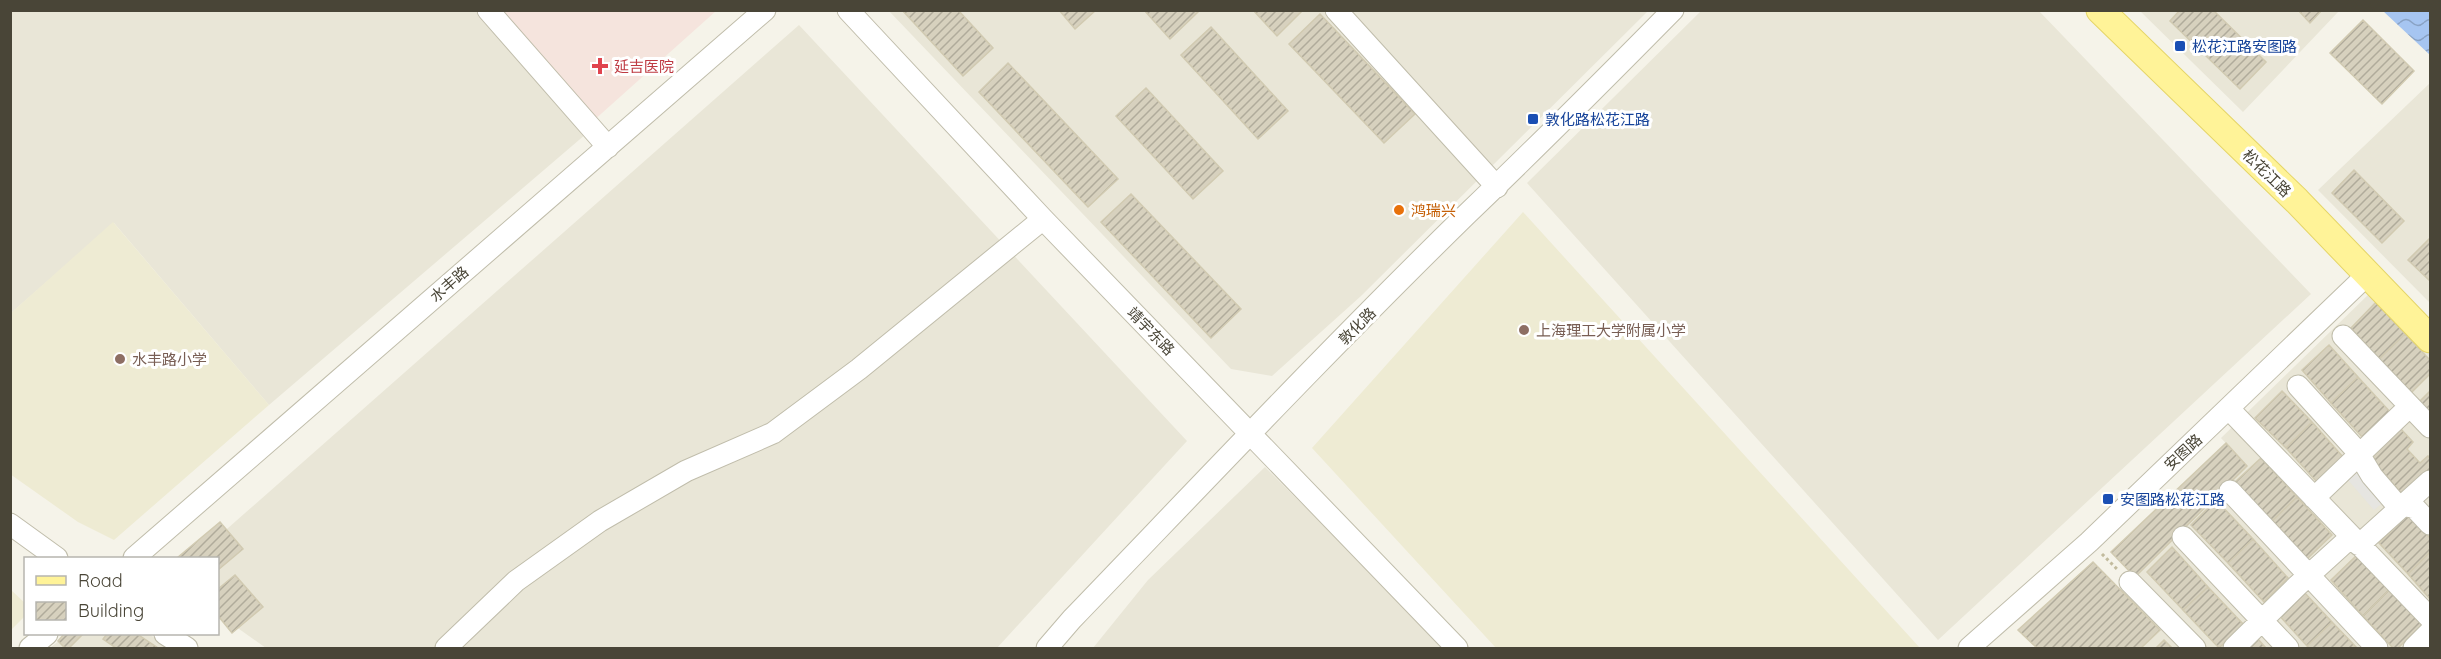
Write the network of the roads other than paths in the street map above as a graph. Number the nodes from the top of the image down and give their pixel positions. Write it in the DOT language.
graph roads {
  1 [pos="488,10"];
  2 [pos="765,10"];
  3 [pos="848,10"];
  4 [pos="1336,10"];
  5 [pos="1674,10"];
  6 [pos="2100,10"];
  7 [pos="608,147"];
  8 [pos="1497,187"];
  9 [pos="1043,219"];
  10 [pos="2367,274"];
  11 [pos="2343,336"];
  12 [pos="2430,339"];
  13 [pos="2298,386"];
  14 [pos="2410,406"];
  15 [pos="2229,409"];
  16 [pos="2430,427"];
  17 [pos="1251,434"];
  18 [pos="2359,454"];
  19 [pos="2430,481"];
  20 [pos="2230,491"];
  21 [pos="2314,498"];
  22 [pos="2405,506"];
  23 [pos="10,524"];
  24 [pos="2430,524"];
  25 [pos="2183,537"];
  26 [pos="2355,541"];
  27 [pos="56,557"];
  28 [pos="135,557"];
  29 [pos="2310,575"];
  30 [pos="2130,582"];
  31 [pos="2262,621"];
  32 [pos="2426,634"];
  33 [pos="45,635"];
  34 [pos="168,635"];
  35 [pos="30,648"];
  36 [pos="187,648"];
  37 [pos="446,648"];
  38 [pos="1047,648"];
  39 [pos="1456,648"];
  40 [pos="1969,648"];
  41 [pos="2195,648"];
  42 [pos="2234,648"];
  43 [pos="2288,648"];
  44 [pos="2376,648"];
  1 -- 7 [label="street"];
  2 -- 7 [label="street, 水丰路"];
  3 -- 9 [label="street, 靖宇东路"];
  4 -- 8 [label="street"];
  5 -- 8 [label="street, 敦化路"];
  6 -- 10 [label="main road, 松花江路"];
  7 -- 28 [label="street, 水丰路"];
  8 -- 17 [label="street, 敦化路"];
  9 -- 17 [label="street, 靖宇东路"];
  9 -- 37 [label="street"];
  10 -- 12 [label="main road, 松花江路"];
  10 -- 15 [label="street, 安图路"];
  11 -- 14 [label="street"];
  13 -- 18 [label="street"];
  14 -- 16 [label="street"];
  14 -- 18 [label="street"];
  15 -- 21 [label="street"];
  15 -- 40 [label="street, 安图路"];
  17 -- 38 [label="street, 敦化路"];
  17 -- 39 [label="street, 靖宇东路"];
  18 -- 21 [label="street"];
  18 -- 22 [label="street"];
  19 -- 22 [label="street"];
  20 -- 29 [label="street"];
  21 -- 26 [label="street"];
  22 -- 24 [label="street"];
  22 -- 26 [label="street"];
  23 -- 27 [label="street"];
  25 -- 31 [label="street"];
  26 -- 29 [label="street"];
  26 -- 32 [label="street"];
  29 -- 31 [label="street"];
  29 -- 44 [label="street"];
  30 -- 41 [label="street"];
  31 -- 42 [label="street"];
  31 -- 43 [label="street"];
  33 -- 35 [label="street"];
  34 -- 36 [label="street"];
}
